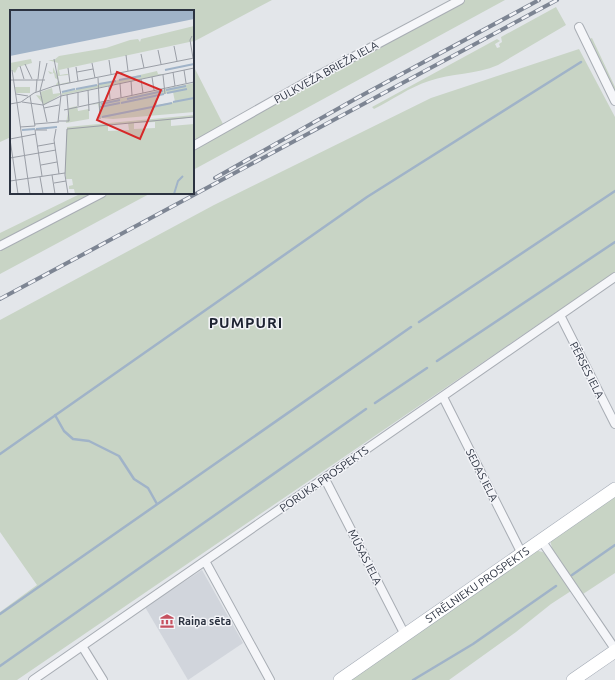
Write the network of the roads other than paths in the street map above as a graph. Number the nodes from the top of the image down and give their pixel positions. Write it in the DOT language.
graph roads {
  1 [pos="460,0"];
  2 [pos="580,27"];
  3 [pos="615,101"];
  4 [pos="194,145"];
  5 [pos="100,194"];
  6 [pos="0,246"];
  7 [pos="615,277"];
  8 [pos="560,315"];
  9 [pos="443,397"];
  10 [pos="615,424"];
  11 [pos="325,479"];
  12 [pos="615,489"];
  13 [pos="541,540"];
  14 [pos="522,554"];
  15 [pos="205,561"];
  16 [pos="405,635"];
  17 [pos="82,646"];
  18 [pos="615,650"];
  19 [pos="33,680"];
  20 [pos="103,680"];
  21 [pos="270,680"];
  22 [pos="340,680"];
  23 [pos="573,680"];
  1 -- 4 [label="street, PULKVEŽA BRIEŽA IELA"];
  2 -- 3 [label="street"];
  5 -- 6 [label="street"];
  7 -- 8 [label="street, PORUKA PROSPEKTS"];
  8 -- 9 [label="street, PORUKA PROSPEKTS"];
  8 -- 10 [label="street, PĒRSES IELA"];
  9 -- 11 [label="street, PORUKA PROSPEKTS"];
  9 -- 14 [label="street, SEDAS IELA"];
  11 -- 15 [label="street, PORUKA PROSPEKTS"];
  11 -- 16 [label="street, MŪSAS IELA"];
  12 -- 13 [label="main road, STRĒLNIEKU PROSPEKTS"];
  13 -- 14 [label="main road, STRĒLNIEKU PROSPEKTS"];
  13 -- 18 [label="street"];
  14 -- 16 [label="main road, STRĒLNIEKU PROSPEKTS"];
  15 -- 17 [label="street, PORUKA PROSPEKTS"];
  15 -- 21 [label="street"];
  16 -- 22 [label="main road, STRĒLNIEKU PROSPEKTS"];
  17 -- 19 [label="street, PORUKA PROSPEKTS"];
  17 -- 20 [label="street"];
  18 -- 23 [label="main road"];
}
